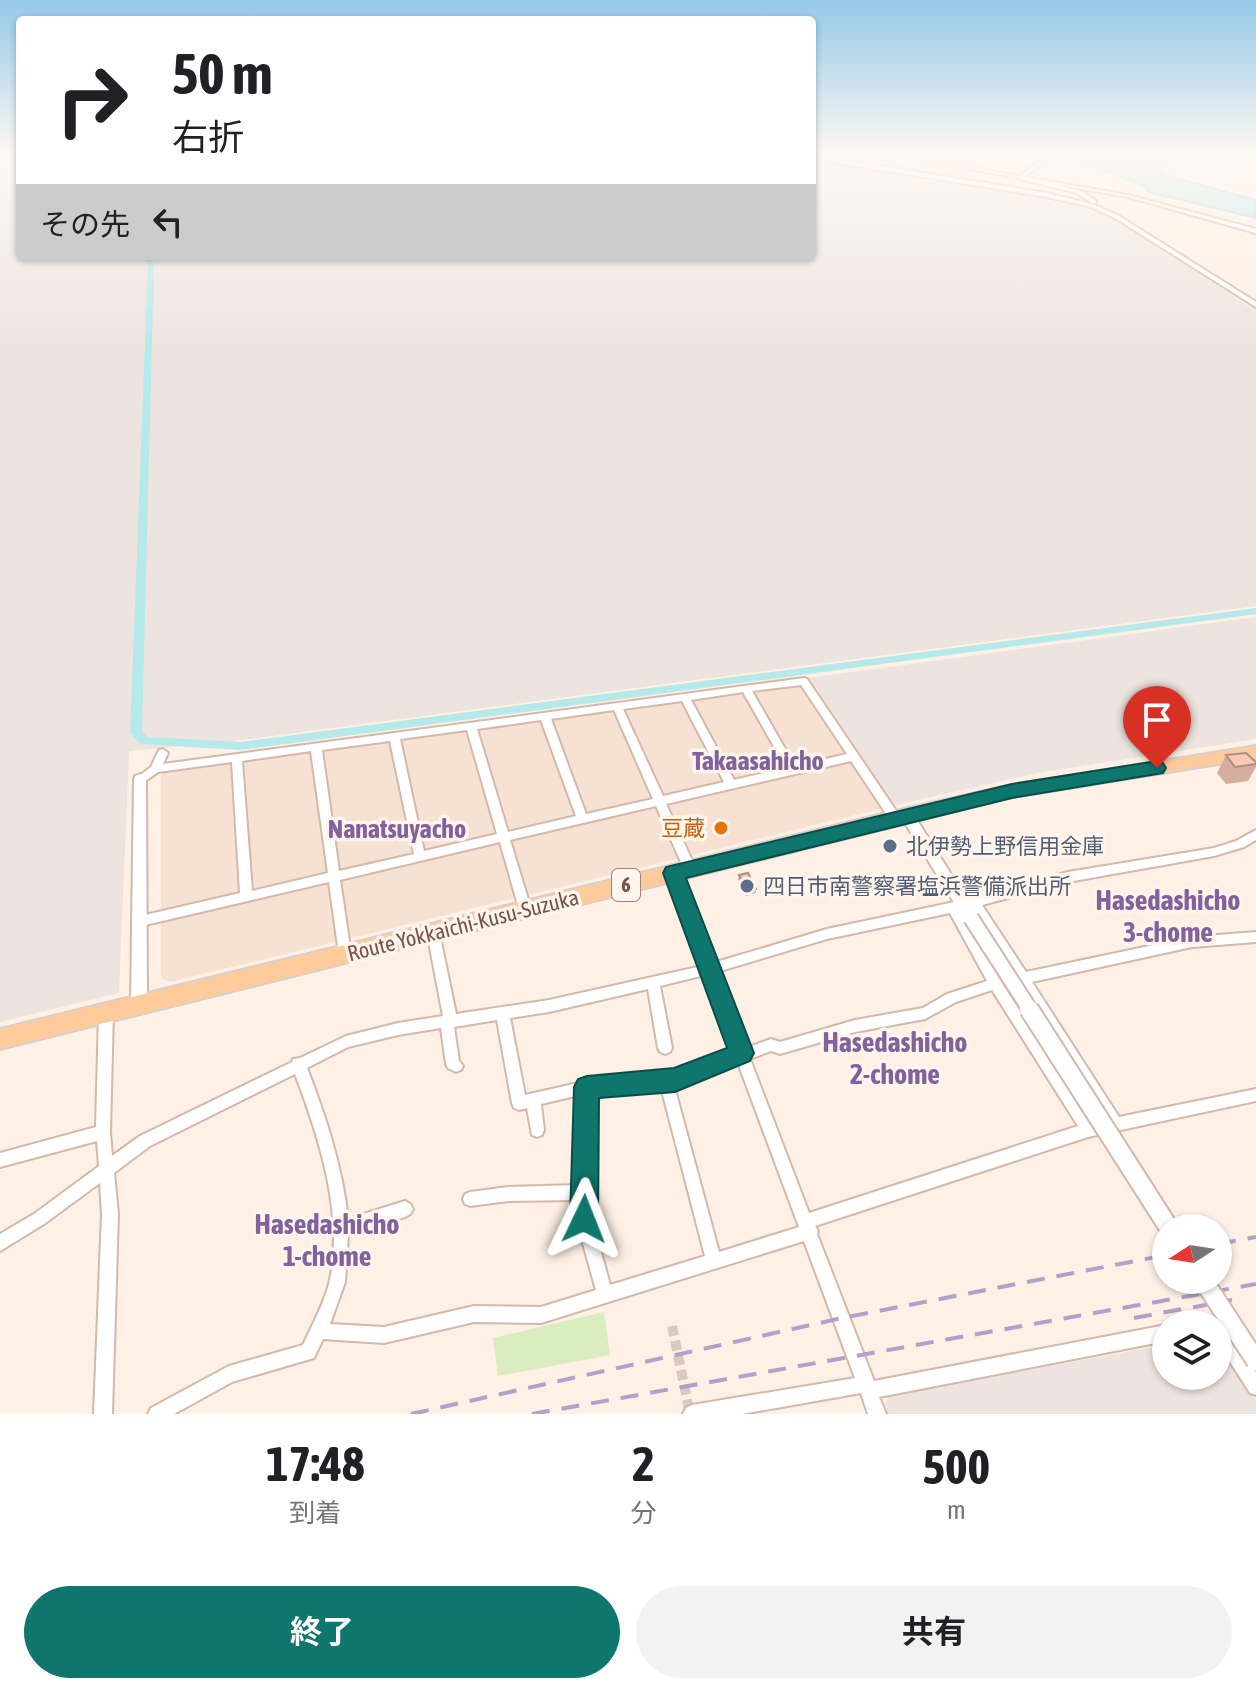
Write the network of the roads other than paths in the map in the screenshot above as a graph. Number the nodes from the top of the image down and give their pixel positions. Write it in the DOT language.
graph roads {
  1 [pos="1120,219"];
  2 [pos="1214,219"];
  3 [pos="1256,231"];
  4 [pos="1256,305"];
  5 [pos="746,689"];
  6 [pos="685,697"];
  7 [pos="617,706"];
  8 [pos="545,716"];
  9 [pos="471,727"];
  10 [pos="394,737"];
  11 [pos="316,747"];
  12 [pos="163,753"];
  13 [pos="855,756"];
  14 [pos="237,758"];
  15 [pos="1252,758"];
  16 [pos="155,769"];
  17 [pos="793,771"];
  18 [pos="140,779"];
  19 [pos="731,785"];
  20 [pos="660,802"];
  21 [pos="901,816"];
  22 [pos="582,819"];
  23 [pos="1256,834"];
  24 [pos="504,837"];
  25 [pos="420,857"];
  26 [pos="682,871"];
  27 [pos="335,877"];
  28 [pos="246,897"];
  29 [pos="966,908"];
  30 [pos="525,909"];
  31 [pos="141,921"];
  32 [pos="433,932"];
  33 [pos="1256,937"];
  34 [pos="345,954"];
  35 [pos="710,969"];
  36 [pos="1021,979"];
  37 [pos="653,983"];
  38 [pos="995,984"];
  39 [pos="139,1004"];
  40 [pos="106,1012"];
  41 [pos="503,1014"];
  42 [pos="449,1022"];
  43 [pos="0,1039"];
  44 [pos="665,1048"];
  45 [pos="742,1053"];
  46 [pos="298,1063"];
  47 [pos="456,1066"];
  48 [pos="666,1081"];
  49 [pos="587,1087"];
  50 [pos="1256,1095"];
  51 [pos="533,1100"];
  52 [pos="1116,1124"];
  53 [pos="537,1130"];
  54 [pos="1088,1130"];
  55 [pos="103,1132"];
  56 [pos="0,1160"];
  57 [pos="106,1168"];
  58 [pos="585,1192"];
  59 [pos="470,1199"];
  60 [pos="405,1209"];
  61 [pos="1160,1214"];
  62 [pos="808,1226"];
  63 [pos="342,1228"];
  64 [pos="0,1243"];
  65 [pos="714,1261"];
  66 [pos="1212,1294"];
  67 [pos="605,1295"];
  68 [pos="317,1331"];
  69 [pos="1152,1336"];
  70 [pos="1232,1337"];
  71 [pos="1232,1350"];
  72 [pos="1256,1352"];
  73 [pos="1256,1361"];
  74 [pos="868,1387"];
  75 [pos="1256,1387"];
  76 [pos="103,1414"];
  77 [pos="157,1414"];
  78 [pos="692,1414"];
  79 [pos="877,1414"];
  1 -- 4 [label="street"];
  2 -- 3 [label="street"];
  5 -- 6 [label="street"];
  5 -- 13 [label="street"];
  5 -- 17 [label="street"];
  6 -- 7 [label="street"];
  6 -- 19 [label="street"];
  7 -- 8 [label="street"];
  7 -- 20 [label="street"];
  8 -- 9 [label="street"];
  8 -- 22 [label="street"];
  9 -- 10 [label="street"];
  9 -- 24 [label="street"];
  10 -- 11 [label="street"];
  10 -- 25 [label="street"];
  11 -- 14 [label="street"];
  11 -- 27 [label="street"];
  12 -- 16 [label="street"];
  13 -- 17 [label="street"];
  13 -- 21 [label="street"];
  14 -- 16 [label="street"];
  14 -- 28 [label="street"];
  15 -- 21 [label="main road, Route Yokkaichi-Kusu-Suzuka / 6"];
  16 -- 18 [label="street"];
  17 -- 19 [label="street"];
  18 -- 31 [label="street"];
  19 -- 20 [label="street"];
  20 -- 22 [label="street"];
  20 -- 26 [label="street"];
  21 -- 26 [label="main road, Route Yokkaichi-Kusu-Suzuka / 6"];
  21 -- 29 [label="street"];
  22 -- 24 [label="street"];
  23 -- 29 [label="street"];
  24 -- 25 [label="street"];
  24 -- 30 [label="street"];
  25 -- 27 [label="street"];
  26 -- 30 [label="main road, Route Yokkaichi-Kusu-Suzuka / 6"];
  26 -- 35 [label="street"];
  27 -- 28 [label="street"];
  27 -- 34 [label="street"];
  28 -- 31 [label="street"];
  29 -- 35 [label="street"];
  29 -- 36 [label="street"];
  29 -- 38 [label="street"];
  29 -- 61 [label="street, bridge"];
  30 -- 32 [label="main road, Route Yokkaichi-Kusu-Suzuka / 6"];
  31 -- 39 [label="street"];
  32 -- 34 [label="main road, Route Yokkaichi-Kusu-Suzuka / 6"];
  32 -- 42 [label="street"];
  33 -- 36 [label="street"];
  34 -- 39 [label="main road, Route Yokkaichi-Kusu-Suzuka / 6"];
  35 -- 37 [label="street"];
  35 -- 45 [label="street"];
  36 -- 52 [label="street"];
  37 -- 41 [label="street"];
  37 -- 44 [label="street"];
  38 -- 45 [label="street"];
  38 -- 54 [label="street"];
  39 -- 40 [label="main road, Route Yokkaichi-Kusu-Suzuka / 6"];
  40 -- 43 [label="main road, Route Yokkaichi-Kusu-Suzuka / 6"];
  40 -- 55 [label="street"];
  41 -- 42 [label="street"];
  41 -- 51 [label="street"];
  42 -- 46 [label="street"];
  42 -- 47 [label="street"];
  45 -- 48 [label="street"];
  45 -- 62 [label="street"];
  46 -- 57 [label="street"];
  46 -- 63 [label="street"];
  48 -- 49 [label="street"];
  48 -- 65 [label="street"];
  49 -- 51 [label="street"];
  49 -- 58 [label="street"];
  50 -- 52 [label="street"];
  51 -- 53 [label="street"];
  52 -- 54 [label="street"];
  54 -- 62 [label="street"];
  55 -- 56 [label="street"];
  55 -- 57 [label="street"];
  57 -- 64 [label="street"];
  57 -- 76 [label="street"];
  58 -- 59 [label="street"];
  58 -- 67 [label="street"];
  60 -- 63 [label="street"];
  62 -- 65 [label="street"];
  62 -- 74 [label="street"];
  63 -- 68 [label="street"];
  65 -- 67 [label="street"];
  66 -- 73 [label="street, bridge"];
  67 -- 68 [label="street"];
  68 -- 77 [label="street"];
  69 -- 74 [label="street"];
  70 -- 72 [label="street"];
  71 -- 75 [label="street"];
  74 -- 78 [label="street"];
  74 -- 79 [label="street"];
}
